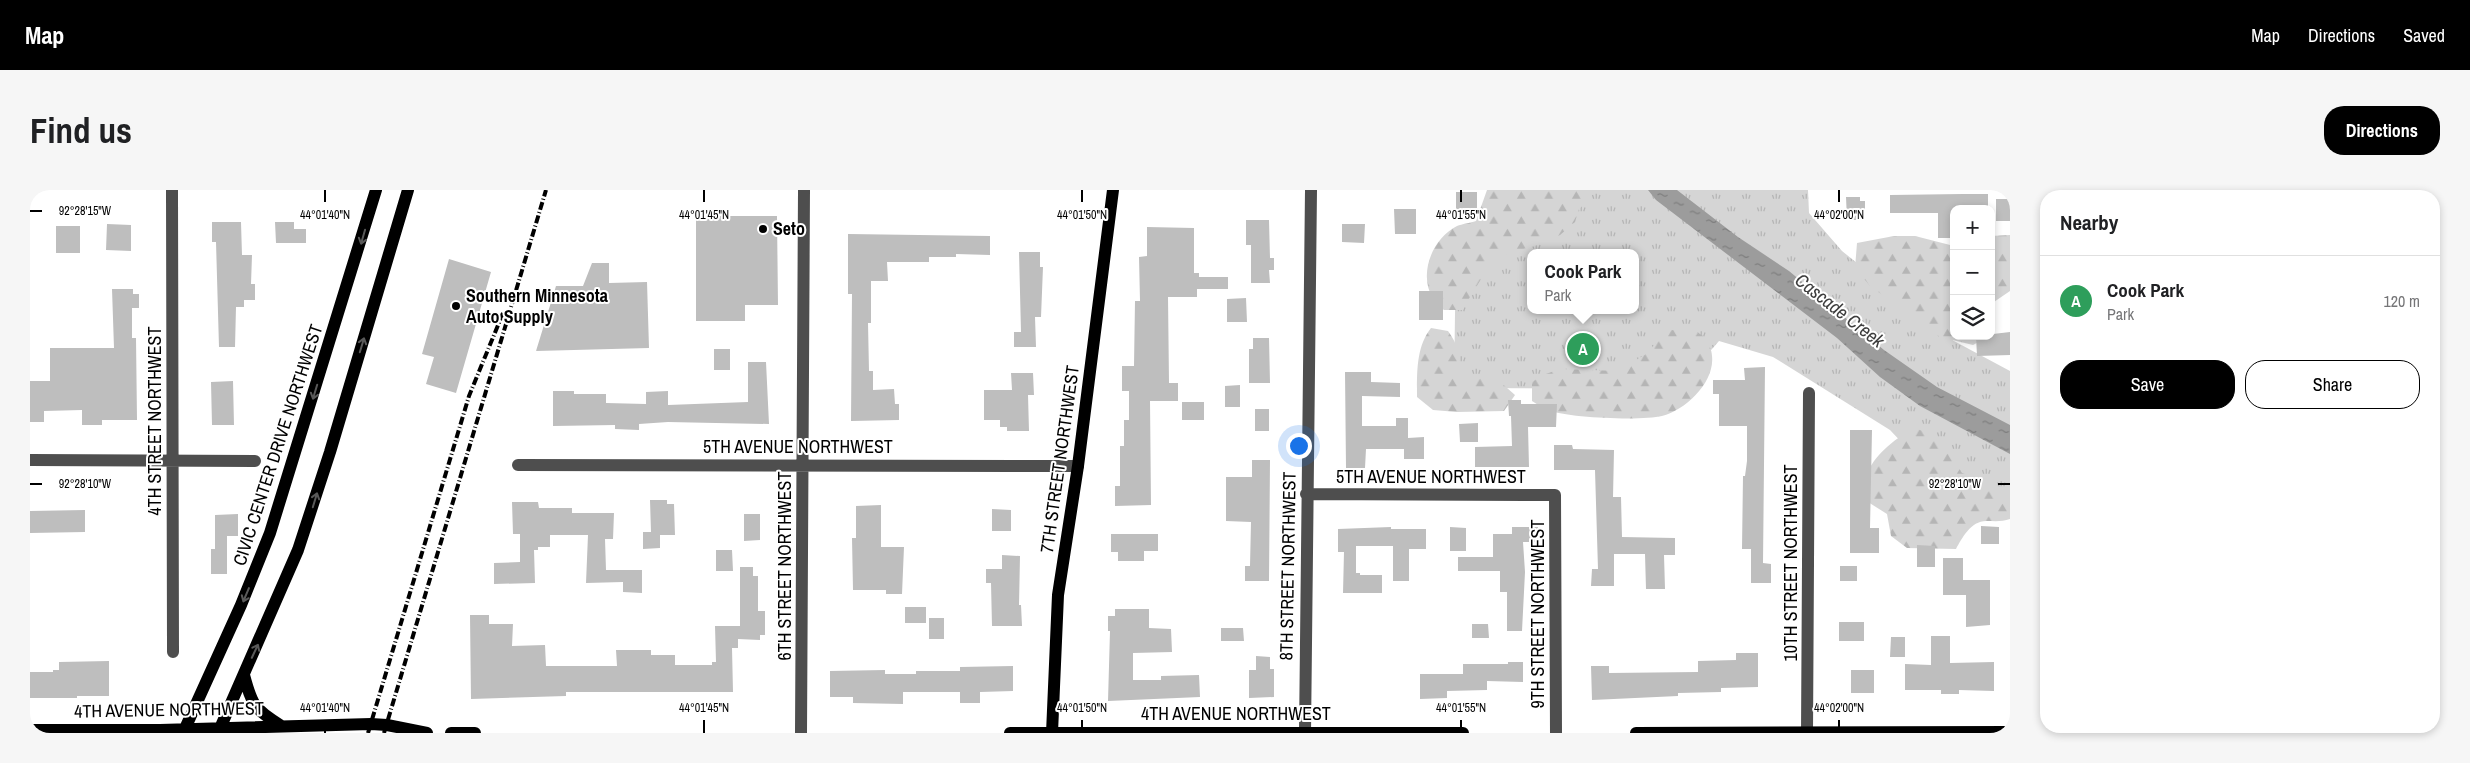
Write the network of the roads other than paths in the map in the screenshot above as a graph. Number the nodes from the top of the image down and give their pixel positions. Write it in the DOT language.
graph roads {
  1 [pos="172,190"];
  2 [pos="376,190"];
  3 [pos="408,190"];
  4 [pos="804,190"];
  5 [pos="1113,190"];
  6 [pos="1311,190"];
  7 [pos="1809,393"];
  8 [pos="30,460"];
  9 [pos="173,460"];
  10 [pos="255,461"];
  11 [pos="518,465"];
  12 [pos="803,465"];
  13 [pos="1078,466"];
  14 [pos="1306,494"];
  15 [pos="1554,495"];
  16 [pos="173,652"];
  17 [pos="244,675"];
  18 [pos="280,725"];
  19 [pos="30,730"];
  20 [pos="219,730"];
  21 [pos="184,731"];
  22 [pos="1304,732"];
  23 [pos="2010,732"];
  24 [pos="427,733"];
  25 [pos="451,733"];
  26 [pos="475,733"];
  27 [pos="801,733"];
  28 [pos="1010,733"];
  29 [pos="1052,733"];
  30 [pos="1463,733"];
  31 [pos="1556,733"];
  32 [pos="1636,733"];
  33 [pos="1807,733"];
  1 -- 9 [label="street, 4TH STREET NORTHWEST"];
  2 -- 21 [label="main road, CIVIC CENTER DRIVE NORTHWEST, one-way"];
  17 -- 3 [label="main road, one-way"];
  4 -- 12 [label="street, 6TH STREET NORTHWEST"];
  5 -- 13 [label="main road, 7TH STREET NORTHWEST"];
  6 -- 14 [label="street, 8TH STREET NORTHWEST"];
  7 -- 33 [label="street, 10TH STREET NORTHWEST"];
  8 -- 9 [label="street"];
  9 -- 10 [label="street"];
  9 -- 16 [label="street, 4TH STREET NORTHWEST"];
  11 -- 12 [label="street, 5TH AVENUE NORTHWEST"];
  12 -- 13 [label="street, 5TH AVENUE NORTHWEST"];
  12 -- 27 [label="street, 6TH STREET NORTHWEST"];
  13 -- 29 [label="main road, 7TH STREET NORTHWEST"];
  14 -- 15 [label="street, 5TH AVENUE NORTHWEST"];
  14 -- 22 [label="street, 8TH STREET NORTHWEST"];
  15 -- 31 [label="street, 9TH STREET NORTHWEST"];
  17 -- 18 [label="main road"];
  17 -- 20 [label="main road"];
  18 -- 20 [label="main road, 4TH AVENUE NORTHWEST"];
  18 -- 24 [label="main road, 4TH AVENUE NORTHWEST"];
  19 -- 21 [label="main road, 4TH AVENUE NORTHWEST"];
  20 -- 21 [label="main road, 4TH AVENUE NORTHWEST"];
  22 -- 29 [label="main road, 4TH AVENUE NORTHWEST"];
  22 -- 30 [label="main road, 4TH AVENUE NORTHWEST"];
  23 -- 33 [label="main road"];
  25 -- 26 [label="main road"];
  28 -- 29 [label="main road, 4TH AVENUE NORTHWEST"];
  32 -- 33 [label="main road"];
}
